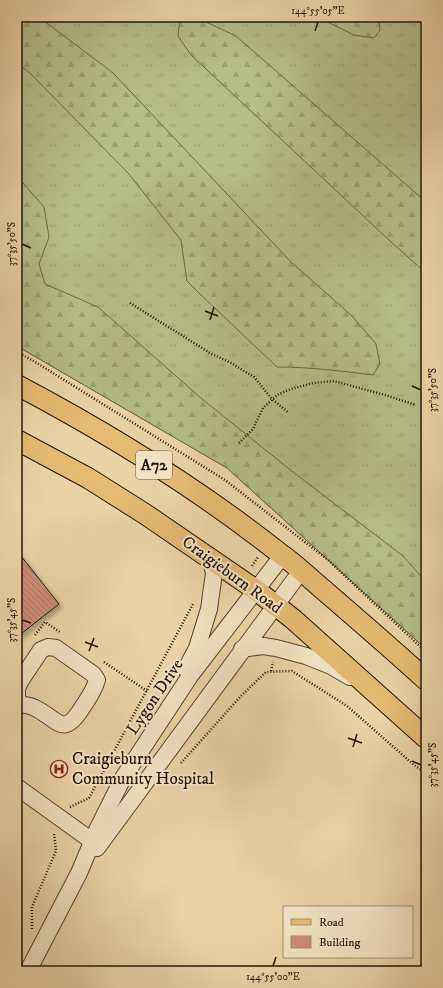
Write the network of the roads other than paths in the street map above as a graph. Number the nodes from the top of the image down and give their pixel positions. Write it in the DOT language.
graph roads {
  1 [pos="17,385"];
  2 [pos="17,440"];
  3 [pos="276,550"];
  4 [pos="210,558"];
  5 [pos="301,571"];
  6 [pos="248,585"];
  7 [pos="275,605"];
  8 [pos="242,649"];
  9 [pos="426,680"];
  10 [pos="376,693"];
  11 [pos="17,705"];
  12 [pos="426,738"];
  13 [pos="123,778"];
  14 [pos="17,787"];
  15 [pos="92,841"];
  16 [pos="80,873"];
  17 [pos="28,971"];
  1 -- 3 [label="main road, A72"];
  2 -- 4 [label="main road, Craigieburn Road / A72"];
  3 -- 5 [label="main road, A72"];
  3 -- 6 [label="street, Lygon Drive"];
  4 -- 6 [label="main road, Craigieburn Road / A72"];
  4 -- 13 [label="street"];
  5 -- 7 [label="street, Lygon Drive"];
  5 -- 9 [label="main road, A72"];
  6 -- 7 [label="main road, Craigieburn Road / A72"];
  6 -- 13 [label="street, Lygon Drive"];
  7 -- 8 [label="street, Lygon Drive"];
  7 -- 10 [label="main road, Craigieburn Road / A72"];
  8 -- 10 [label="street"];
  8 -- 16 [label="street, Lygon Drive"];
  10 -- 12 [label="main road, Craigieburn Road / A72"];
  11 -- 11 [label="street"];
  13 -- 15 [label="street, Lygon Drive"];
  14 -- 15 [label="street"];
  15 -- 16 [label="street, Lygon Drive"];
  16 -- 17 [label="street, Lygon Drive"];
}
